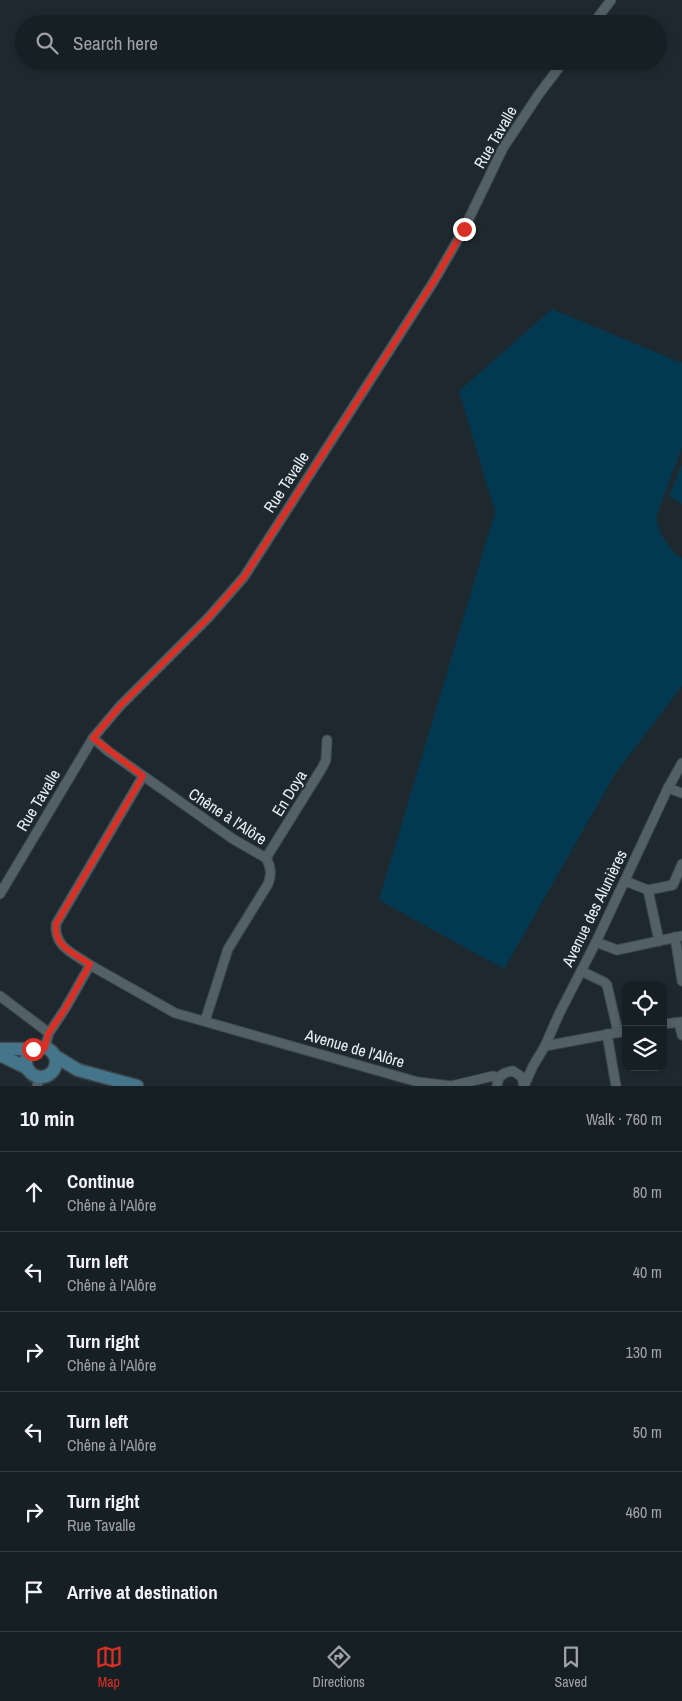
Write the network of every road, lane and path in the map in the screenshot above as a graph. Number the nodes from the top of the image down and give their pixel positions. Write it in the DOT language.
graph roads {
  1 [pos="611,0"];
  2 [pos="600,15"];
  3 [pos="557,70"];
  4 [pos="93,738"];
  5 [pos="327,740"];
  6 [pos="682,763"];
  7 [pos="143,776"];
  8 [pos="668,788"];
  9 [pos="682,793"];
  10 [pos="266,858"];
  11 [pos="682,864"];
  12 [pos="624,881"];
  13 [pos="677,884"];
  14 [pos="648,890"];
  15 [pos="0,894"];
  16 [pos="678,937"];
  17 [pos="596,942"];
  18 [pos="659,942"];
  19 [pos="90,964"];
  20 [pos="581,971"];
  21 [pos="682,981"];
  22 [pos="0,996"];
  23 [pos="205,1021"];
  24 [pos="681,1022"];
  25 [pos="667,1024"];
  26 [pos="622,1032"];
  27 [pos="48,1034"];
  28 [pos="607,1034"];
  29 [pos="682,1035"];
  30 [pos="545,1046"];
  31 [pos="0,1049"];
  32 [pos="45,1051"];
  33 [pos="0,1056"];
  34 [pos="533,1066"];
  35 [pos="27,1068"];
  36 [pos="78,1070"];
  37 [pos="513,1071"];
  38 [pos="52,1072"];
  39 [pos="38,1082"];
  40 [pos="498,1082"];
  41 [pos="137,1086"];
  42 [pos="524,1086"];
  43 [pos="616,1086"];
  1 -- 2 [label="street"];
  3 -- 4 [label="street, Rue Tavalle"];
  4 -- 7 [label="street, Chêne à l'Alôre"];
  4 -- 15 [label="street, Rue Tavalle"];
  5 -- 10 [label="street, En Doya"];
  6 -- 8 [label="street, Avenue des Alunières"];
  7 -- 10 [label="street, Chêne à l'Alôre"];
  7 -- 19 [label="street"];
  8 -- 9 [label="street"];
  8 -- 12 [label="street, Avenue des Alunières"];
  10 -- 23 [label="street, Chêne à l'Alôre"];
  11 -- 13 [label="street"];
  12 -- 14 [label="street"];
  12 -- 17 [label="street, Avenue des Alunières"];
  13 -- 14 [label="street"];
  14 -- 18 [label="street"];
  16 -- 18 [label="street"];
  16 -- 21 [label="street"];
  17 -- 18 [label="street"];
  17 -- 20 [label="street, Avenue des Alunières"];
  19 -- 23 [label="street"];
  19 -- 27 [label="street"];
  20 -- 26 [label="street"];
  20 -- 30 [label="street, Avenue des Alunières"];
  22 -- 27 [label="street"];
  23 -- 40 [label="street, Avenue de l'Alôre"];
  24 -- 25 [label="street"];
  24 -- 29 [label="street"];
  26 -- 28 [label="street"];
  27 -- 32 [label="street"];
  28 -- 30 [label="street"];
  28 -- 43 [label="street"];
  30 -- 34 [label="street, Avenue des Alunières"];
  31 -- 32 [label="main road"];
  32 -- 35 [label="main road"];
  32 -- 36 [label="main road"];
  32 -- 38 [label="main road"];
  33 -- 35 [label="main road"];
  34 -- 37 [label="street"];
  34 -- 42 [label="street, Avenue des Alunières"];
  35 -- 39 [label="main road"];
  36 -- 38 [label="main road"];
  36 -- 41 [label="main road"];
  37 -- 40 [label="street"];
  37 -- 42 [label="street, Avenue des Alunières"];
  38 -- 39 [label="main road"];
}
